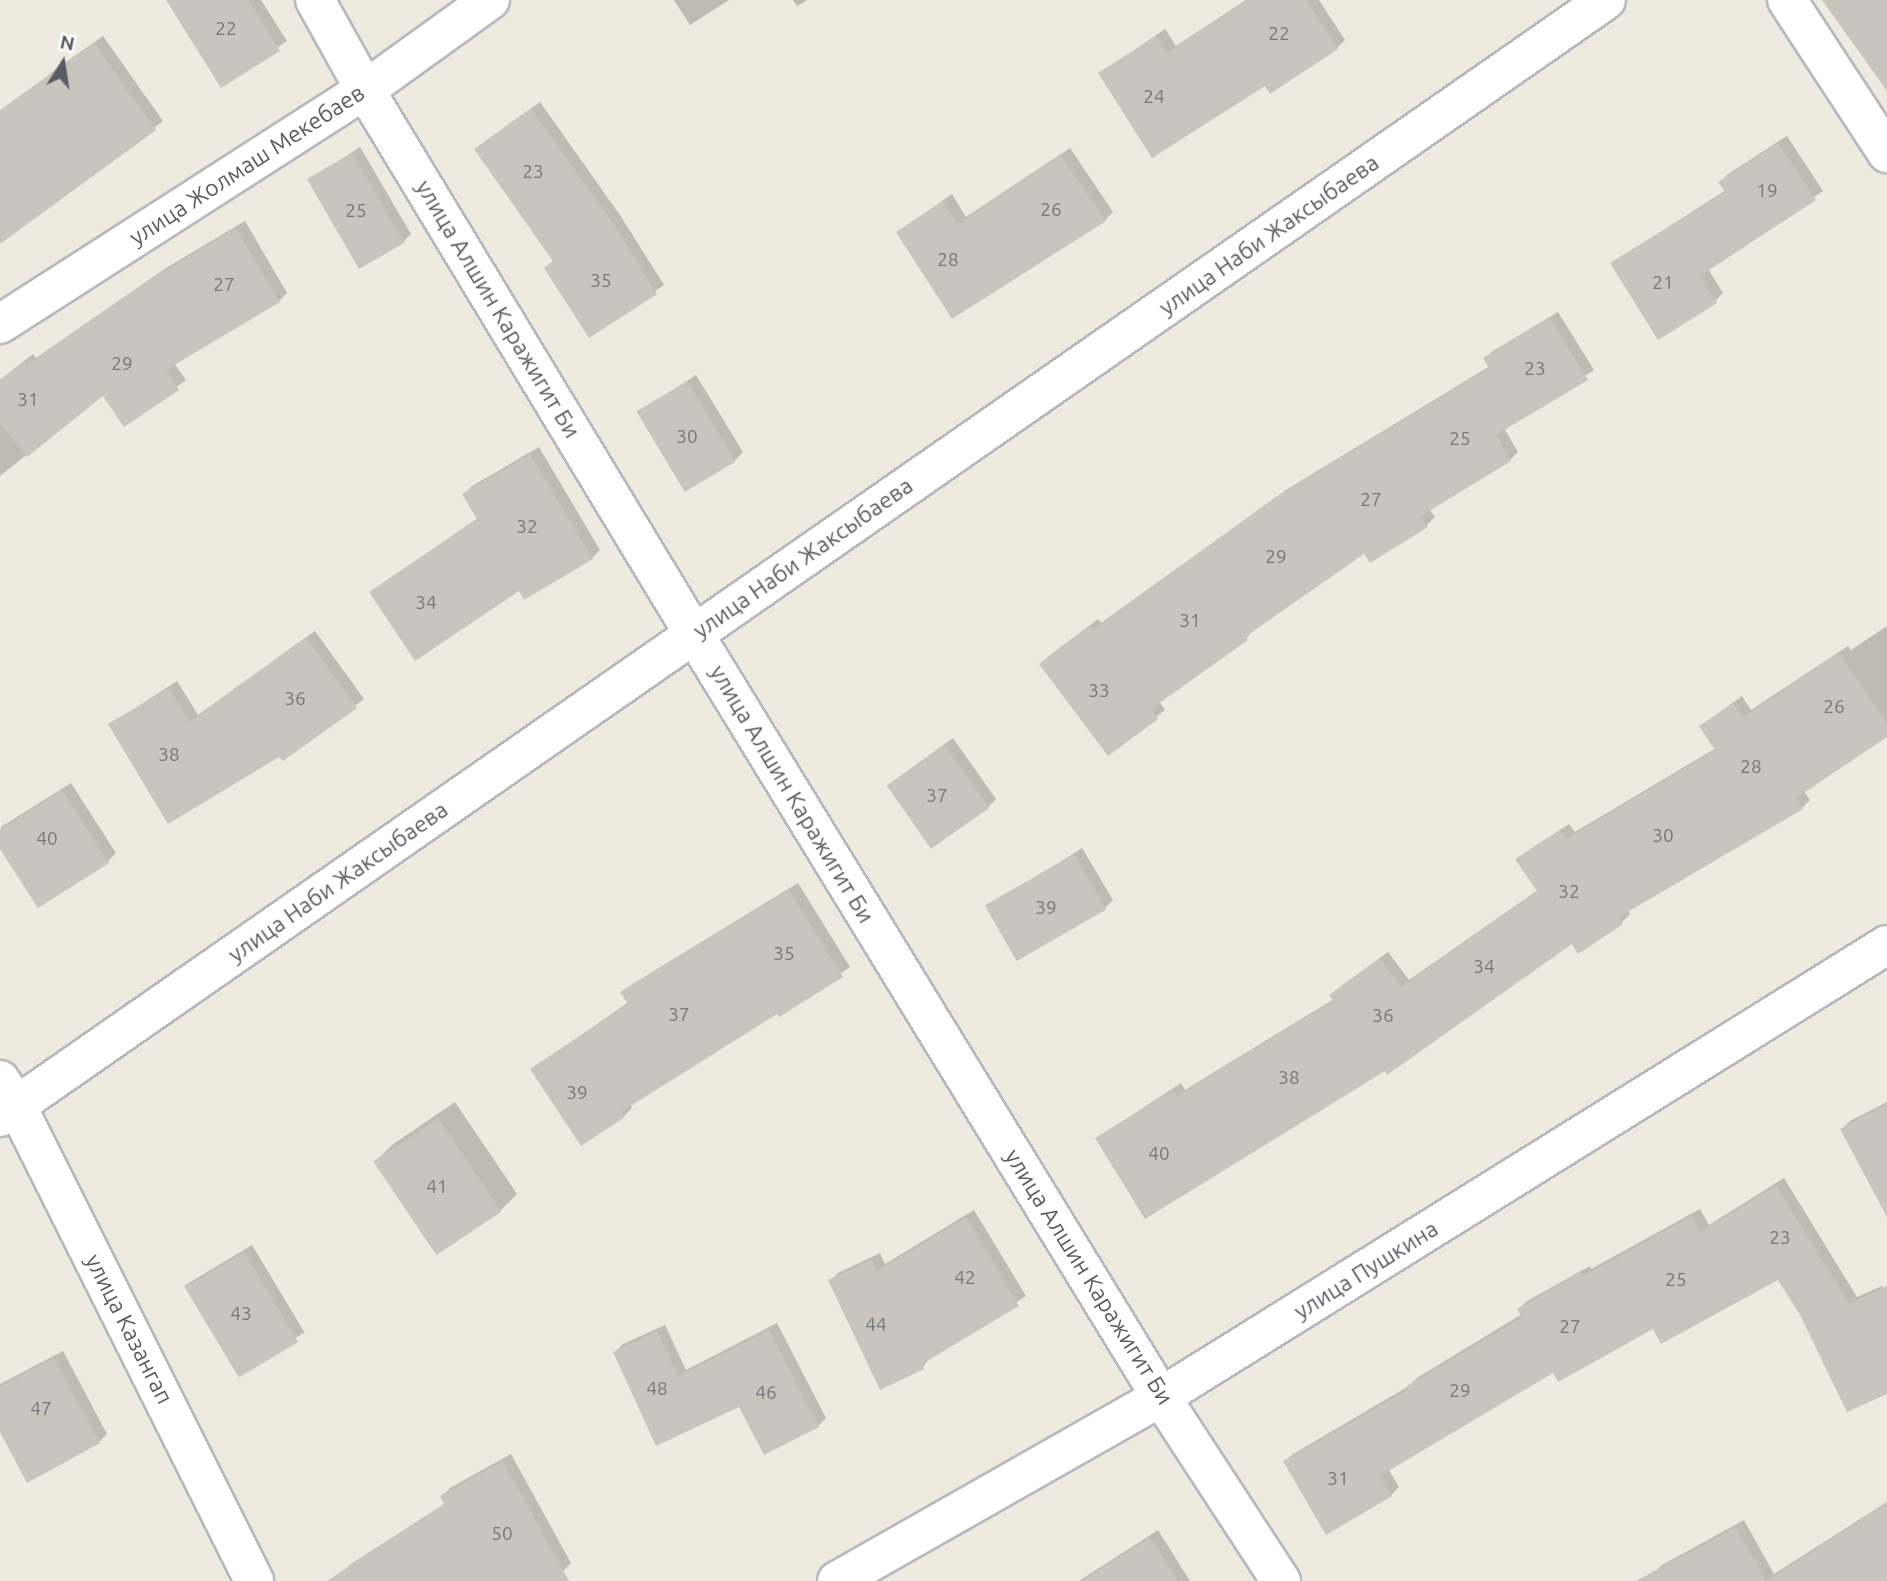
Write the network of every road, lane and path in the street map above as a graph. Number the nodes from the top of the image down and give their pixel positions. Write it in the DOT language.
graph roads {
  1 [pos="315,0"];
  2 [pos="490,0"];
  3 [pos="1606,0"];
  4 [pos="1787,0"];
  5 [pos="365,90"];
  6 [pos="1887,153"];
  7 [pos="0,324"];
  8 [pos="694,634"];
  9 [pos="1887,945"];
  10 [pos="6,1101"];
  11 [pos="1161,1396"];
  12 [pos="254,1581"];
  13 [pos="836,1581"];
  14 [pos="1281,1581"];
  1 -- 5 [label="street, улица Алшин Каражигит Би"];
  2 -- 5 [label="street, улица Жолмаш Мекебаев"];
  3 -- 8 [label="street, улица Наби Жаксыбаева"];
  4 -- 6 [label="street"];
  5 -- 7 [label="street, улица Жолмаш Мекебаев"];
  5 -- 8 [label="street, улица Алшин Каражигит Би"];
  8 -- 10 [label="street, улица Наби Жаксыбаева"];
  8 -- 11 [label="street, улица Алшин Каражигит Би"];
  9 -- 11 [label="street, улица Пушкина"];
  10 -- 12 [label="street, улица Казангап"];
  11 -- 13 [label="street, улица Пушкина"];
  11 -- 14 [label="street, улица Алшин Каражигит Би"];
}
